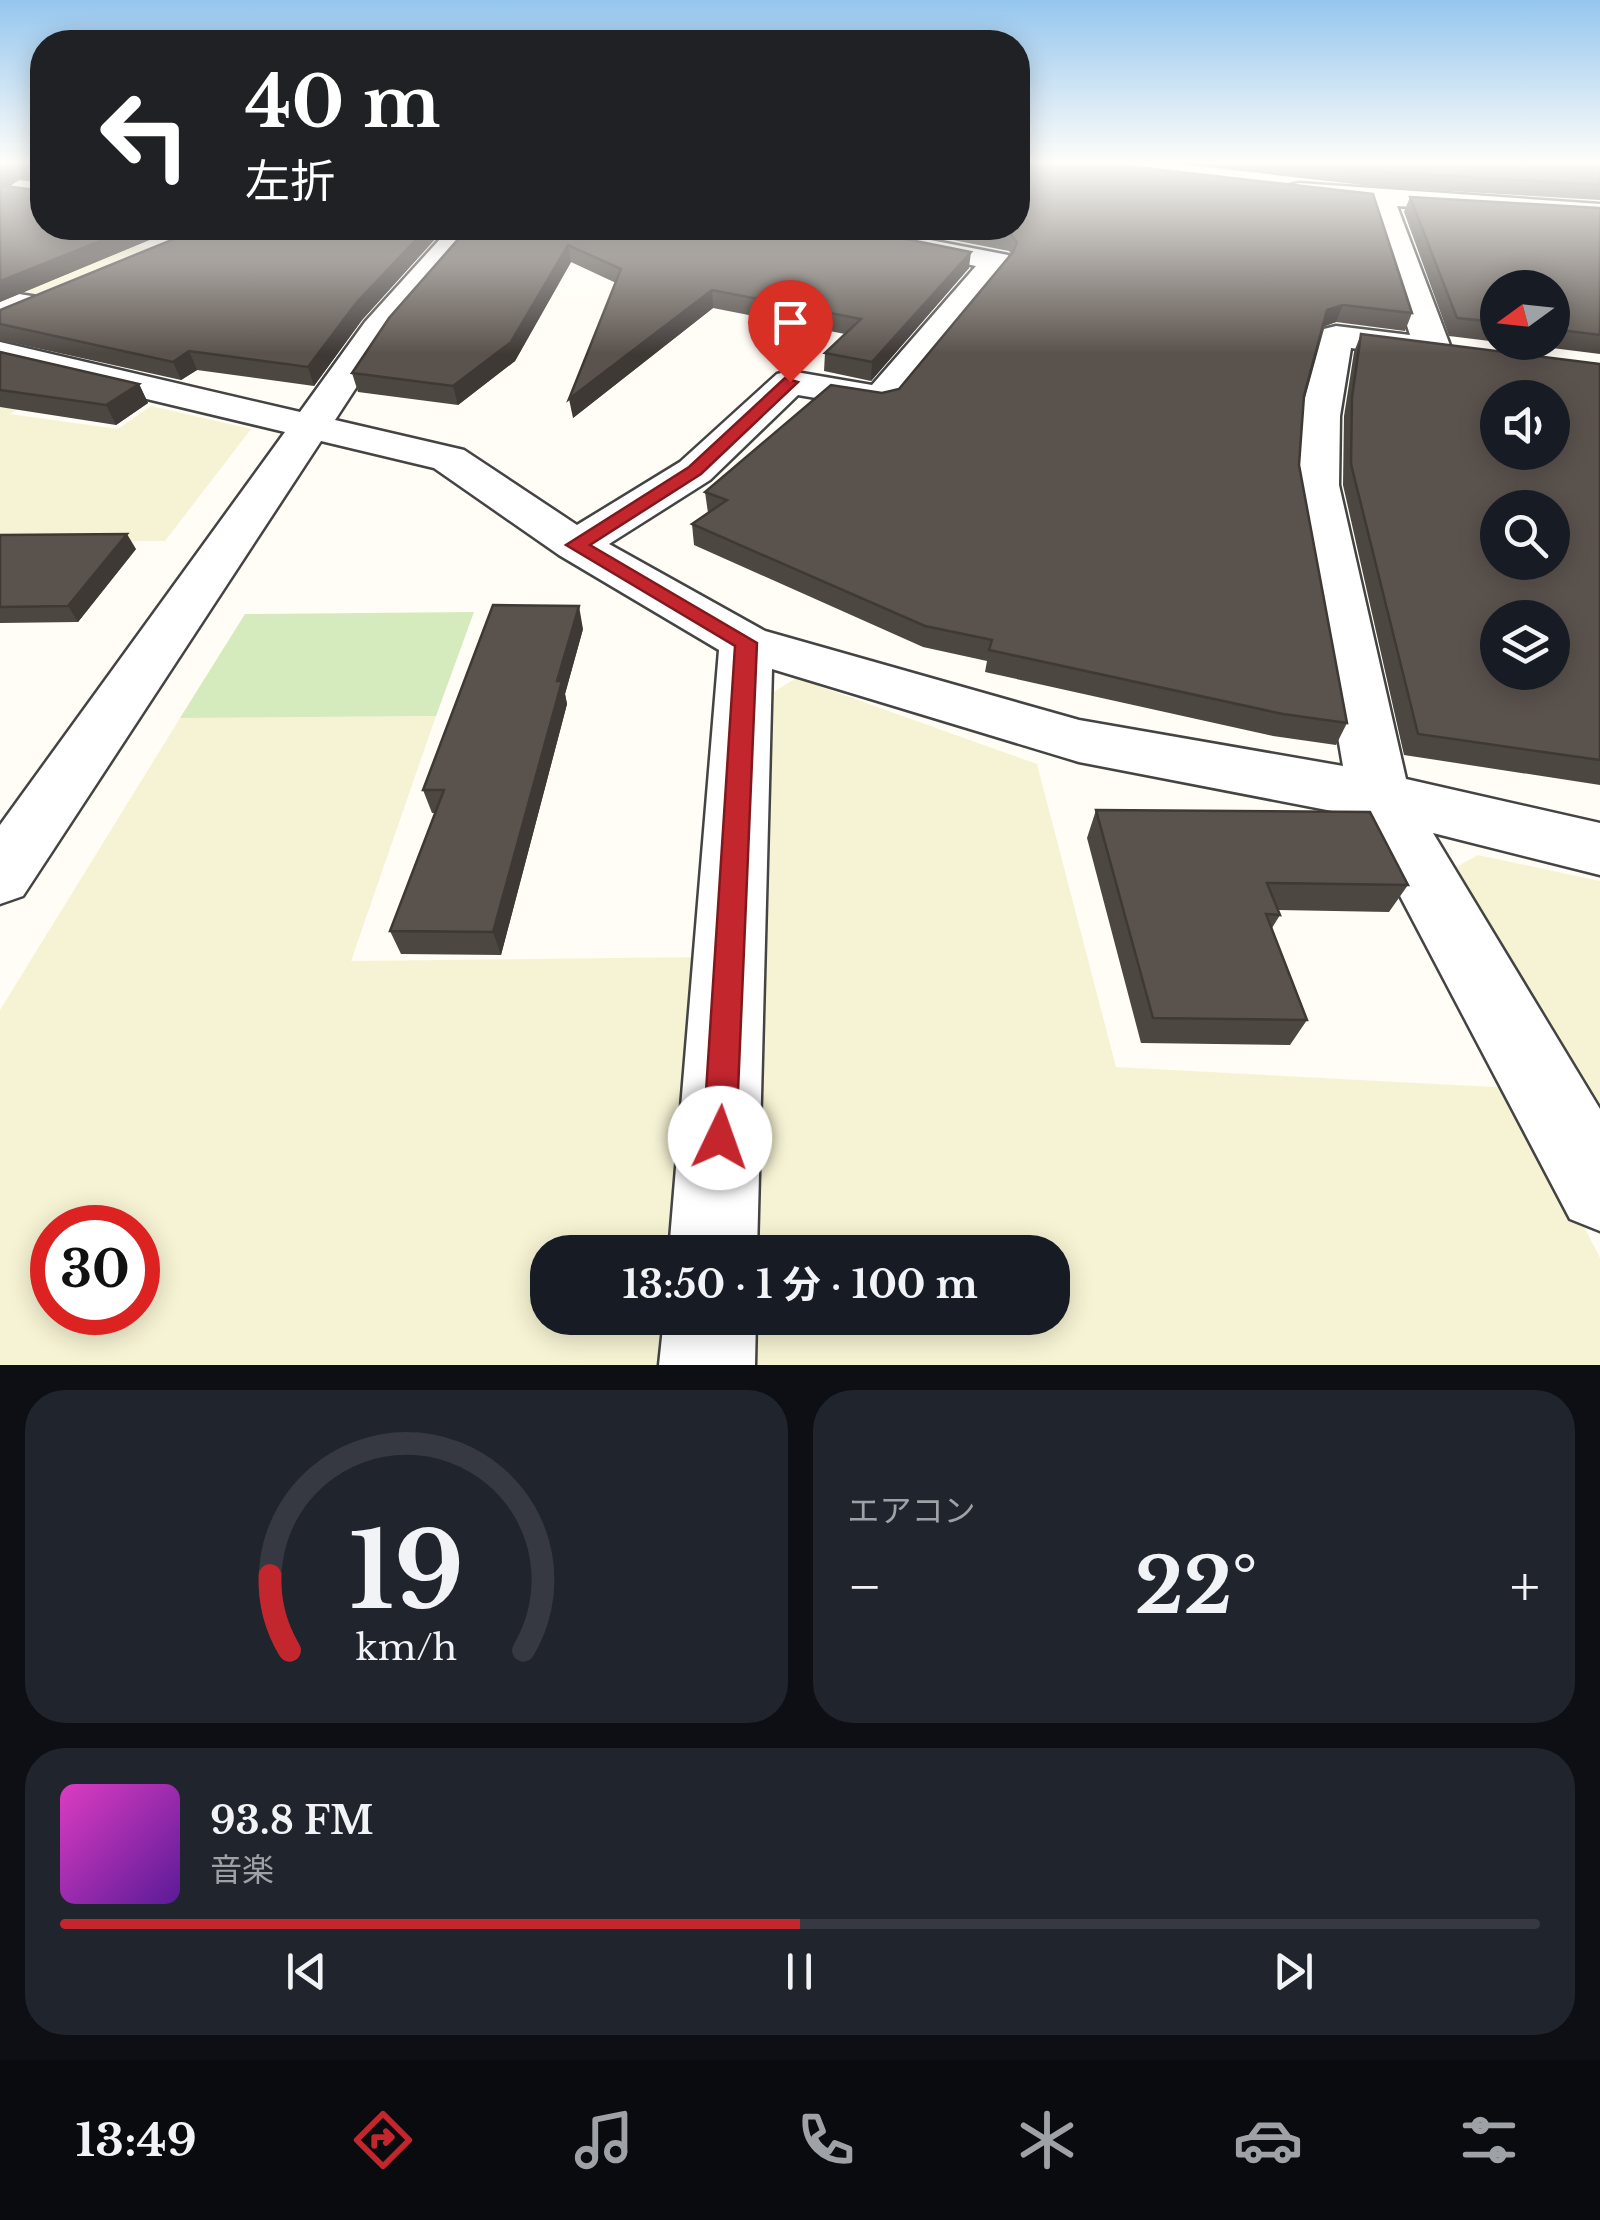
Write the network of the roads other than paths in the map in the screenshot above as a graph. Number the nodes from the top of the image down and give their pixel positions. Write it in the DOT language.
graph roads {
  1 [pos="1390,226"];
  2 [pos="453,240"];
  3 [pos="898,240"];
  4 [pos="68,290"];
  5 [pos="16,303"];
  6 [pos="0,318"];
  7 [pos="1432,348"];
  8 [pos="1469,352"];
  9 [pos="0,353"];
  10 [pos="310,426"];
  11 [pos="576,545"];
  12 [pos="746,643"];
  13 [pos="1379,796"];
  14 [pos="1600,850"];
  15 [pos="0,877"];
  16 [pos="1600,1189"];
  17 [pos="715,1235"];
  18 [pos="709,1335"];
  19 [pos="708,1365"];
  1 -- 7 [label="street"];
  2 -- 10 [label="street"];
  3 -- 11 [label="street"];
  4 -- 5 [label="street"];
  5 -- 6 [label="street"];
  7 -- 8 [label="street"];
  7 -- 13 [label="street"];
  9 -- 10 [label="street"];
  10 -- 11 [label="street"];
  10 -- 15 [label="street"];
  11 -- 12 [label="street"];
  12 -- 13 [label="street"];
  12 -- 17 [label="street"];
  13 -- 14 [label="street"];
  13 -- 16 [label="street"];
  18 -- 19 [label="street"];
}
